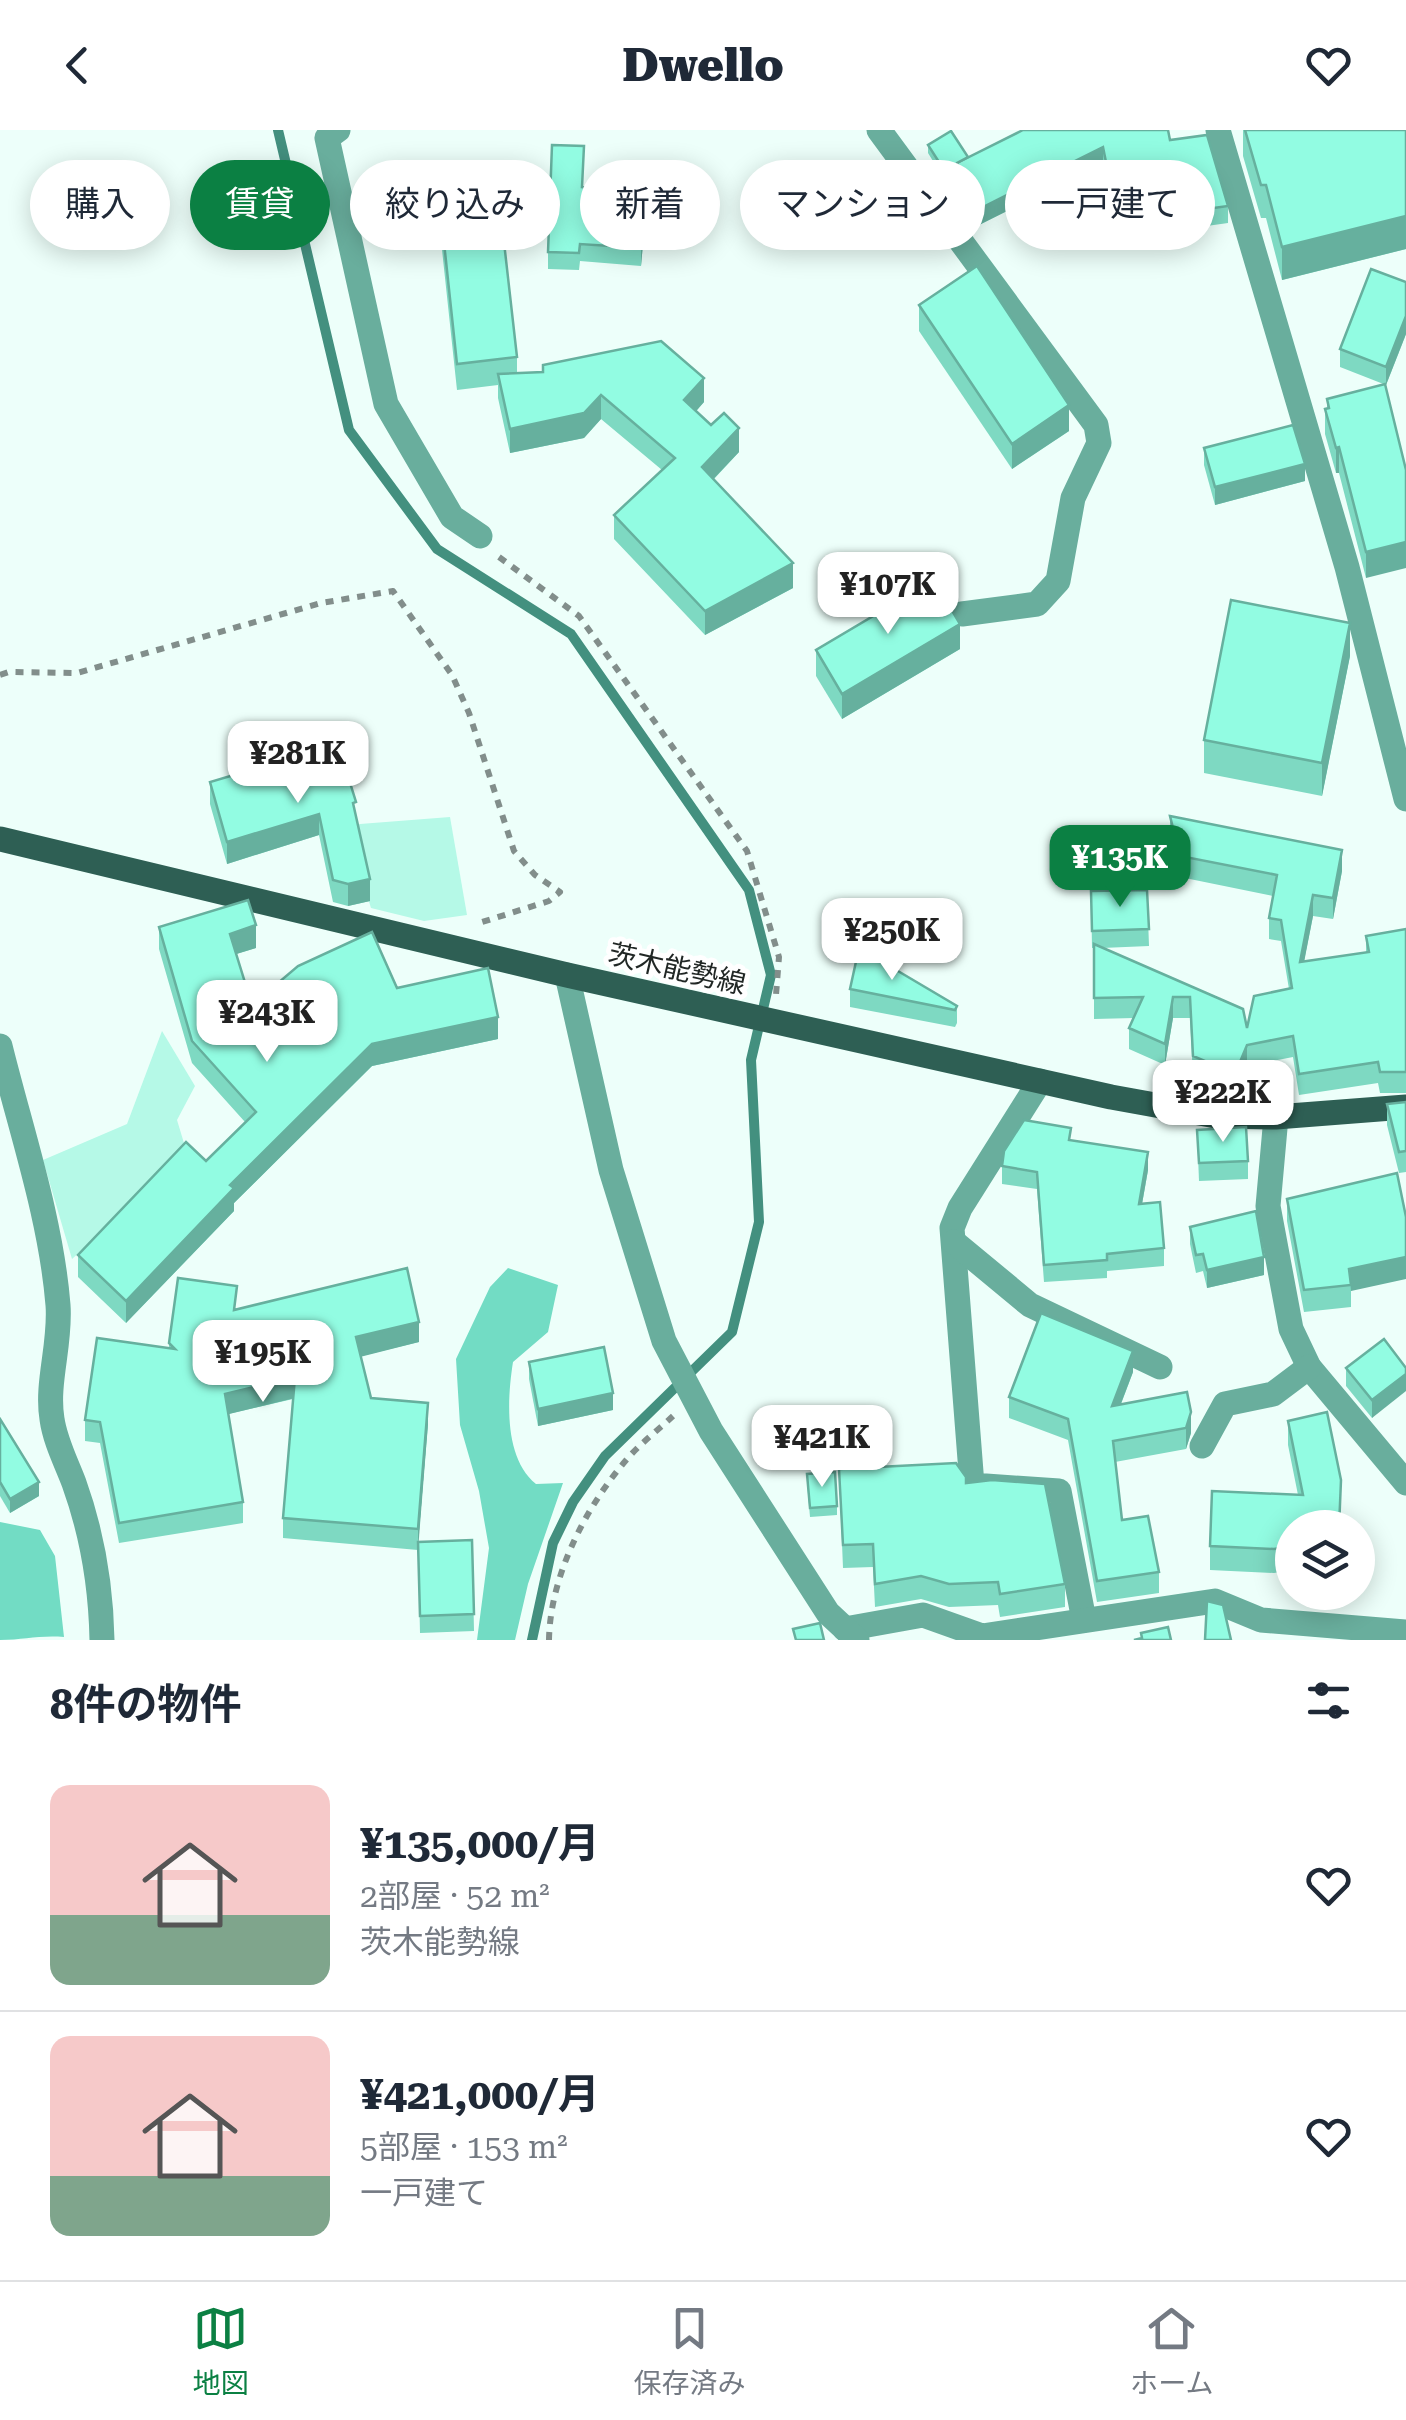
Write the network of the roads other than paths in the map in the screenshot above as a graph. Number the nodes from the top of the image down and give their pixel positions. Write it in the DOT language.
graph roads {
  1 [pos="338,130"];
  2 [pos="879,130"];
  3 [pos="1218,130"];
  4 [pos="480,536"];
  5 [pos="962,614"];
  6 [pos="1406,798"];
  7 [pos="0,840"];
  8 [pos="567,974"];
  9 [pos="0,1046"];
  10 [pos="1040,1081"];
  11 [pos="1406,1107"];
  12 [pos="1276,1117"];
  13 [pos="954,1242"];
  14 [pos="1160,1367"];
  15 [pos="1310,1367"];
  16 [pos="1202,1446"];
  17 [pos="1406,1484"];
  18 [pos="1084,1620"];
  19 [pos="1406,1632"];
  20 [pos="851,1634"];
  21 [pos="102,1640"];
  1 -- 4 [label="street"];
  2 -- 5 [label="street"];
  3 -- 6 [label="street"];
  7 -- 8 [label="main road, 茨木能勢線"];
  8 -- 10 [label="main road, 茨木能勢線"];
  8 -- 20 [label="street"];
  9 -- 21 [label="street"];
  10 -- 12 [label="main road, 茨木能勢線"];
  10 -- 13 [label="street"];
  11 -- 12 [label="main road, 茨木能勢線"];
  12 -- 15 [label="street"];
  13 -- 14 [label="street"];
  13 -- 18 [label="street"];
  15 -- 16 [label="street"];
  15 -- 17 [label="street"];
  18 -- 19 [label="street"];
  18 -- 20 [label="street"];
}
